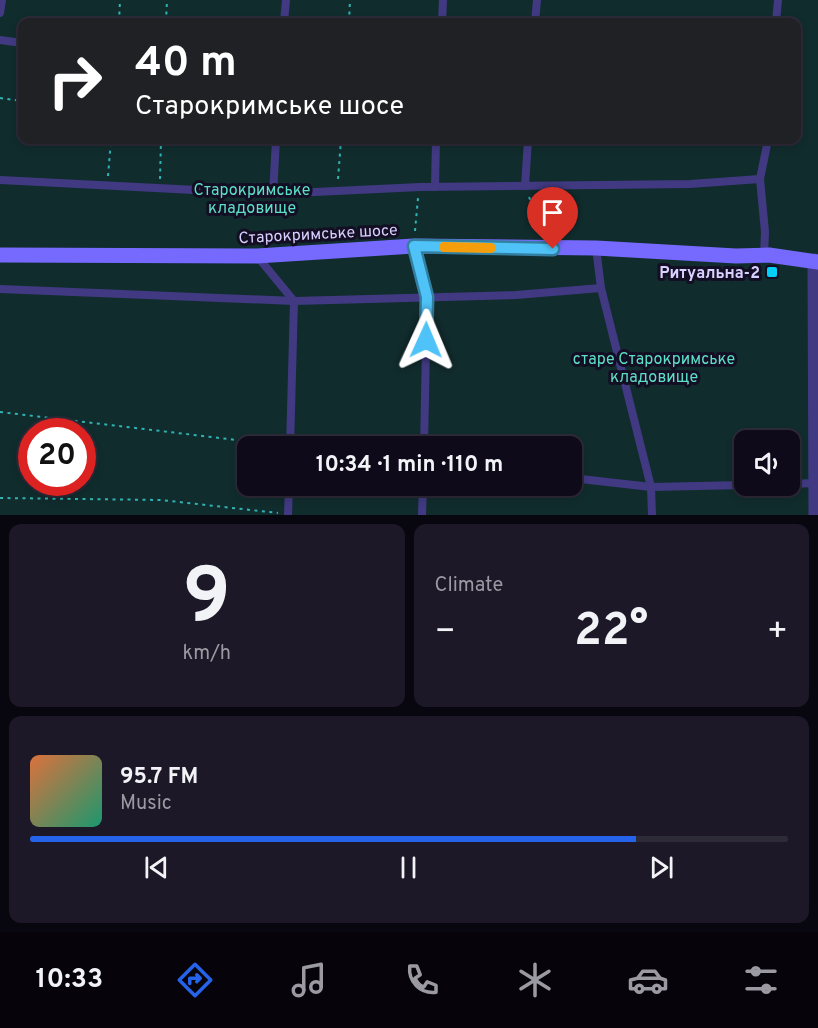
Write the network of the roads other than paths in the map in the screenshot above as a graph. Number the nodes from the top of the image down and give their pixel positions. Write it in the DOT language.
graph roads {
  1 [pos="2,0"];
  2 [pos="286,0"];
  3 [pos="443,0"];
  4 [pos="537,0"];
  5 [pos="778,0"];
  6 [pos="0,13"];
  7 [pos="284,18"];
  8 [pos="442,18"];
  9 [pos="536,18"];
  10 [pos="776,18"];
  11 [pos="0,39"];
  12 [pos="18,42"];
  13 [pos="276,144"];
  14 [pos="436,144"];
  15 [pos="528,144"];
  16 [pos="767,144"];
  17 [pos="760,179"];
  18 [pos="0,180"];
  19 [pos="525,186"];
  20 [pos="435,187"];
  21 [pos="273,194"];
  22 [pos="414,246"];
  23 [pos="596,248"];
  24 [pos="0,255"];
  25 [pos="764,255"];
  26 [pos="257,256"];
  27 [pos="816,261"];
  28 [pos="601,288"];
  29 [pos="0,290"];
  30 [pos="817,291"];
  31 [pos="427,297"];
  32 [pos="294,301"];
  33 [pos="293,436"];
  34 [pos="424,436"];
  35 [pos="582,479"];
  36 [pos="816,483"];
  37 [pos="734,484"];
  38 [pos="800,484"];
  39 [pos="651,487"];
  40 [pos="289,496"];
  41 [pos="423,496"];
  42 [pos="288,515"];
  43 [pos="422,515"];
  44 [pos="652,515"];
  45 [pos="816,515"];
  1 -- 6 [label="lane"];
  2 -- 7 [label="lane"];
  3 -- 8 [label="lane"];
  4 -- 9 [label="lane"];
  5 -- 10 [label="lane"];
  11 -- 12 [label="lane"];
  13 -- 21 [label="lane"];
  14 -- 20 [label="lane"];
  15 -- 19 [label="lane"];
  16 -- 17 [label="lane"];
  17 -- 19 [label="lane"];
  17 -- 25 [label="lane"];
  18 -- 21 [label="lane"];
  19 -- 20 [label="lane"];
  20 -- 21 [label="lane"];
  22 -- 23 [label="street, Старокримське шосе"];
  22 -- 26 [label="street, Старокримське шосе"];
  22 -- 31 [label="lane"];
  23 -- 25 [label="street, Старокримське шосе"];
  23 -- 28 [label="lane"];
  24 -- 26 [label="street, Старокримське шосе"];
  25 -- 27 [label="street, Старокримське шосе"];
  26 -- 32 [label="lane"];
  27 -- 30 [label="street"];
  28 -- 31 [label="lane"];
  28 -- 39 [label="lane"];
  29 -- 32 [label="lane"];
  30 -- 36 [label="street"];
  31 -- 32 [label="lane"];
  31 -- 34 [label="lane"];
  32 -- 33 [label="lane"];
  35 -- 39 [label="lane"];
  36 -- 38 [label="lane"];
  36 -- 45 [label="street"];
  37 -- 39 [label="lane"];
  39 -- 44 [label="lane"];
  40 -- 42 [label="lane"];
  41 -- 43 [label="lane"];
}
